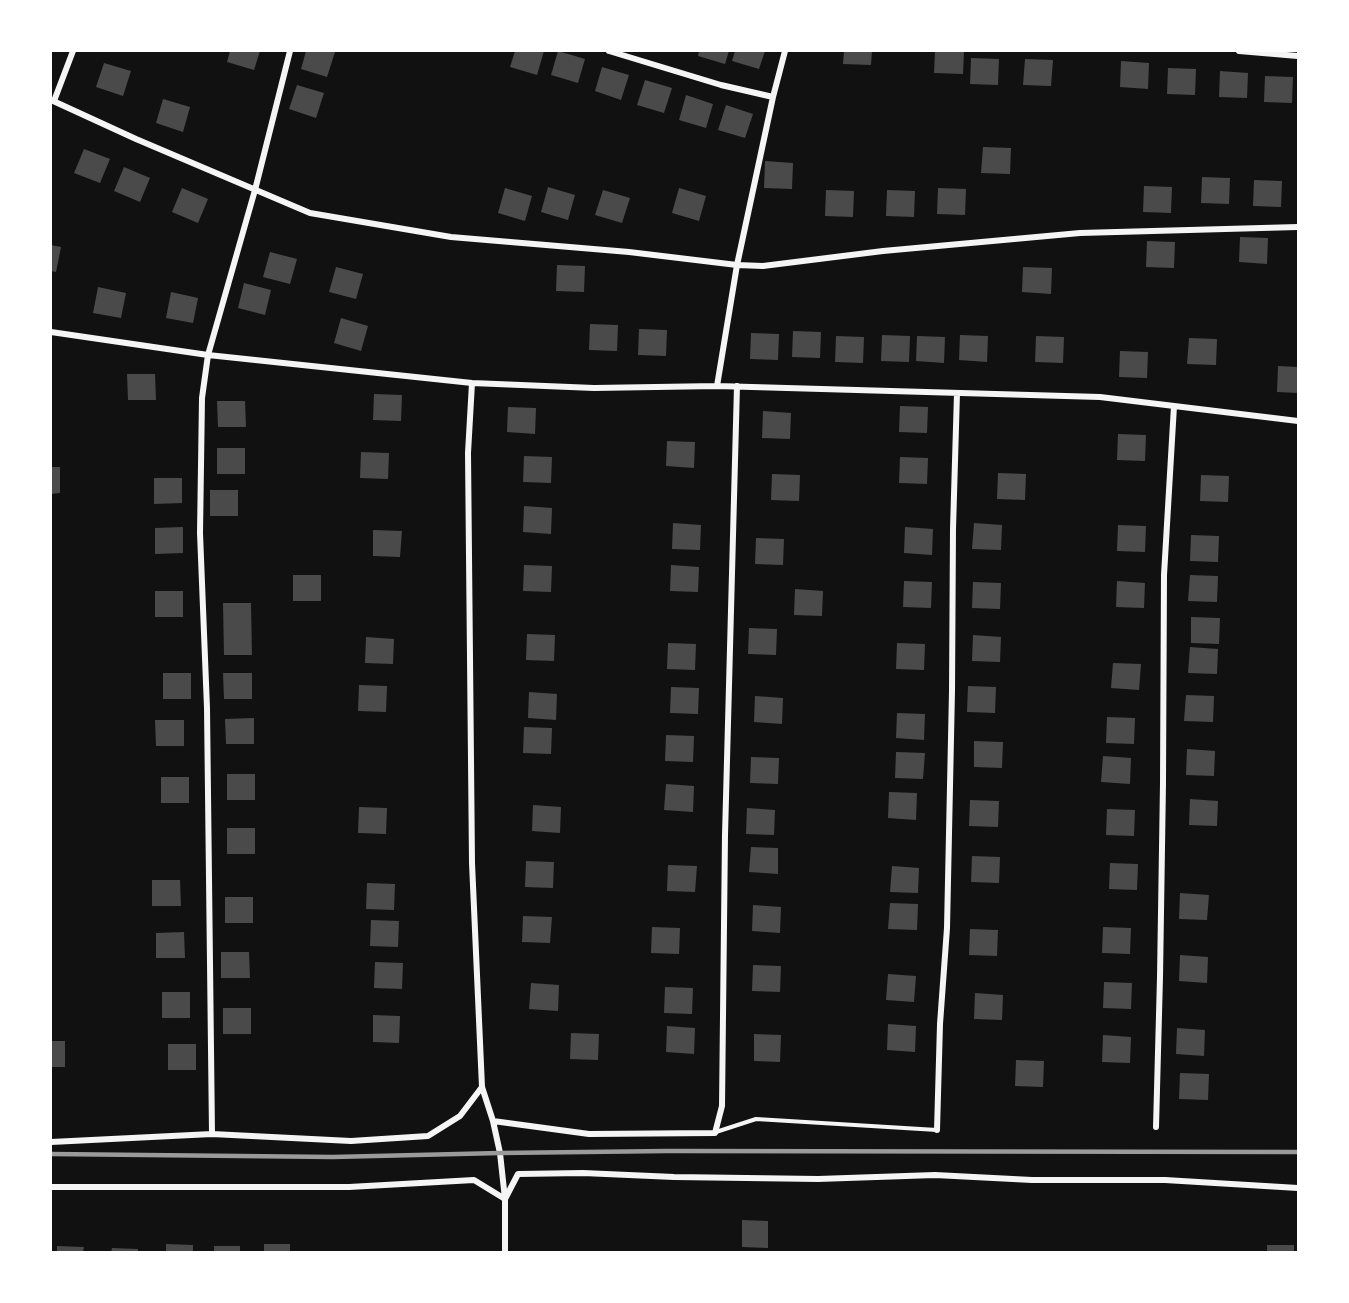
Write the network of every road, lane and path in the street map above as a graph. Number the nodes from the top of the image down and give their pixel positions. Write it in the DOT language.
graph roads {
  1 [pos="73,51"];
  2 [pos="290,51"];
  3 [pos="609,51"];
  4 [pos="785,51"];
  5 [pos="1239,51"];
  6 [pos="1298,56"];
  7 [pos="773,98"];
  8 [pos="52,100"];
  9 [pos="255,190"];
  10 [pos="1298,227"];
  11 [pos="737,265"];
  12 [pos="51,332"];
  13 [pos="208,355"];
  14 [pos="472,383"];
  15 [pos="717,386"];
  16 [pos="737,386"];
  17 [pos="957,393"];
  18 [pos="1174,406"];
  19 [pos="1298,421"];
  20 [pos="482,1087"];
  21 [pos="493,1121"];
  22 [pos="1156,1128"];
  23 [pos="937,1130"];
  24 [pos="715,1133"];
  25 [pos="212,1134"];
  26 [pos="51,1142"];
  27 [pos="51,1187"];
  28 [pos="1298,1188"];
  29 [pos="505,1198"];
  30 [pos="505,1252"];
  1 -- 8 [label="street"];
  2 -- 9 [label="street"];
  3 -- 7 [label="street"];
  4 -- 7 [label="street"];
  5 -- 6 [label="street"];
  7 -- 11 [label="street"];
  8 -- 9 [label="street"];
  9 -- 11 [label="street"];
  9 -- 13 [label="street"];
  10 -- 11 [label="street"];
  11 -- 15 [label="street"];
  12 -- 13 [label="street"];
  13 -- 14 [label="street"];
  13 -- 25 [label="street"];
  14 -- 15 [label="street"];
  14 -- 20 [label="street"];
  15 -- 16 [label="street"];
  16 -- 17 [label="street"];
  16 -- 24 [label="street"];
  17 -- 18 [label="street"];
  17 -- 23 [label="street"];
  18 -- 19 [label="street"];
  18 -- 22 [label="street"];
  20 -- 21 [label="street"];
  20 -- 25 [label="street"];
  21 -- 24 [label="street"];
  21 -- 29 [label="street"];
  23 -- 24 [label="lane"];
  25 -- 26 [label="street"];
  27 -- 29 [label="street"];
  28 -- 29 [label="street"];
  29 -- 30 [label="street"];
}
